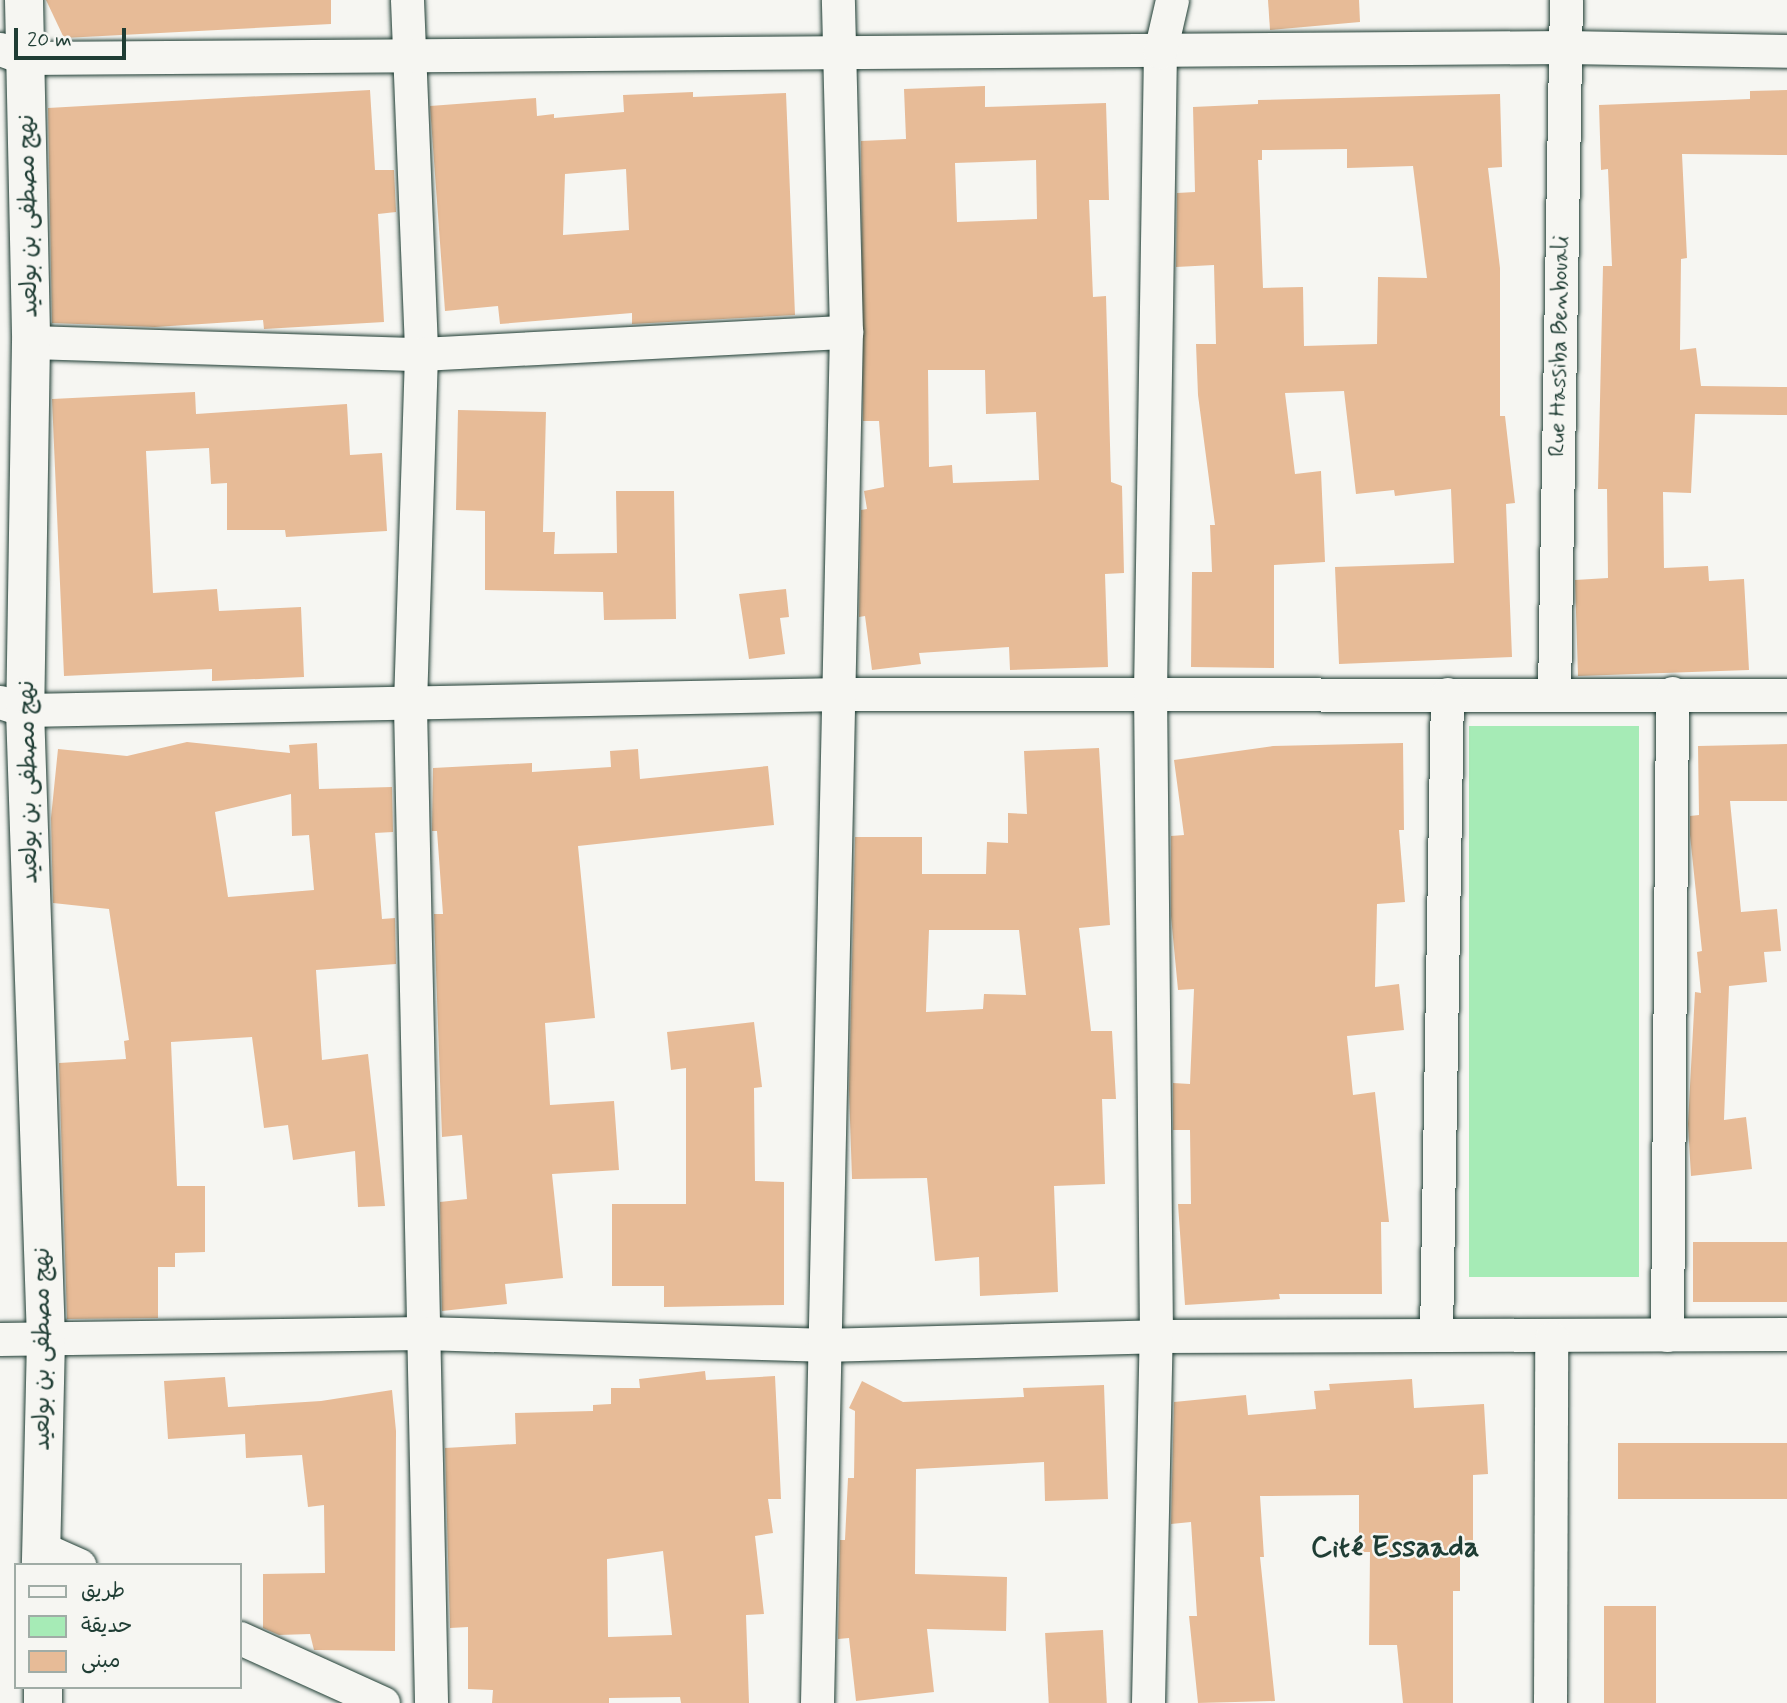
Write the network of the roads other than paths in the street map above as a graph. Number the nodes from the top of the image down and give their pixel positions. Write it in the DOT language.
graph roads {
  1 [pos="24,0"];
  2 [pos="407,0"];
  3 [pos="838,0"];
  4 [pos="1172,0"];
  5 [pos="1566,0"];
  6 [pos="1565,47"];
  7 [pos="1787,51"];
  8 [pos="839,52"];
  9 [pos="1160,52"];
  10 [pos="13,53"];
  11 [pos="408,54"];
  12 [pos="846,332"];
  13 [pos="31,342"];
  14 [pos="421,355"];
  15 [pos="1554,692"];
  16 [pos="1150,693"];
  17 [pos="1672,693"];
  18 [pos="841,694"];
  19 [pos="1447,694"];
  20 [pos="1787,695"];
  21 [pos="410,705"];
  22 [pos="13,706"];
  23 [pos="423,1333"];
  24 [pos="1787,1334"];
  25 [pos="1436,1335"];
  26 [pos="1667,1335"];
  27 [pos="1156,1336"];
  28 [pos="1551,1338"];
  29 [pos="0,1339"];
  30 [pos="46,1339"];
  31 [pos="821,1345"];
  32 [pos="41,1556"];
  33 [pos="71,1563"];
  34 [pos="242,1639"];
  35 [pos="383,1703"];
  36 [pos="431,1703"];
  37 [pos="817,1703"];
  38 [pos="1148,1703"];
  39 [pos="1549,1703"];
  1 -- 10 [label="main road, نهج مصطفى بن بولعيد"];
  2 -- 11 [label="street"];
  3 -- 8 [label="street"];
  4 -- 9 [label="street"];
  5 -- 6 [label="street, Rue Hassiba Benbouali"];
  6 -- 7 [label="street"];
  6 -- 9 [label="street"];
  6 -- 15 [label="street, Rue Hassiba Benbouali"];
  8 -- 9 [label="street"];
  8 -- 11 [label="street"];
  8 -- 12 [label="street"];
  9 -- 16 [label="street"];
  10 -- 11 [label="street"];
  10 -- 13 [label="main road, نهج مصطفى بن بولعيد"];
  11 -- 14 [label="street"];
  12 -- 14 [label="street"];
  12 -- 18 [label="street"];
  13 -- 14 [label="street"];
  13 -- 22 [label="main road, نهج مصطفى بن بولعيد"];
  14 -- 21 [label="street"];
  15 -- 17 [label="street"];
  15 -- 19 [label="street"];
  16 -- 18 [label="street"];
  16 -- 19 [label="street"];
  16 -- 27 [label="street"];
  17 -- 20 [label="street"];
  17 -- 26 [label="street"];
  18 -- 21 [label="street"];
  18 -- 31 [label="street"];
  19 -- 25 [label="street"];
  21 -- 22 [label="street"];
  21 -- 23 [label="street"];
  22 -- 30 [label="main road, نهج مصطفى بن بولعيد"];
  23 -- 30 [label="street"];
  23 -- 31 [label="street"];
  23 -- 36 [label="street"];
  24 -- 26 [label="street"];
  25 -- 27 [label="street"];
  25 -- 28 [label="street"];
  26 -- 28 [label="street"];
  27 -- 31 [label="street"];
  27 -- 38 [label="street"];
  28 -- 39 [label="street"];
  29 -- 30 [label="street"];
  30 -- 32 [label="main road, نهج مصطفى بن بولعيد"];
  31 -- 37 [label="street"];
  32 -- 33 [label="street"];
  34 -- 35 [label="street"];
}
